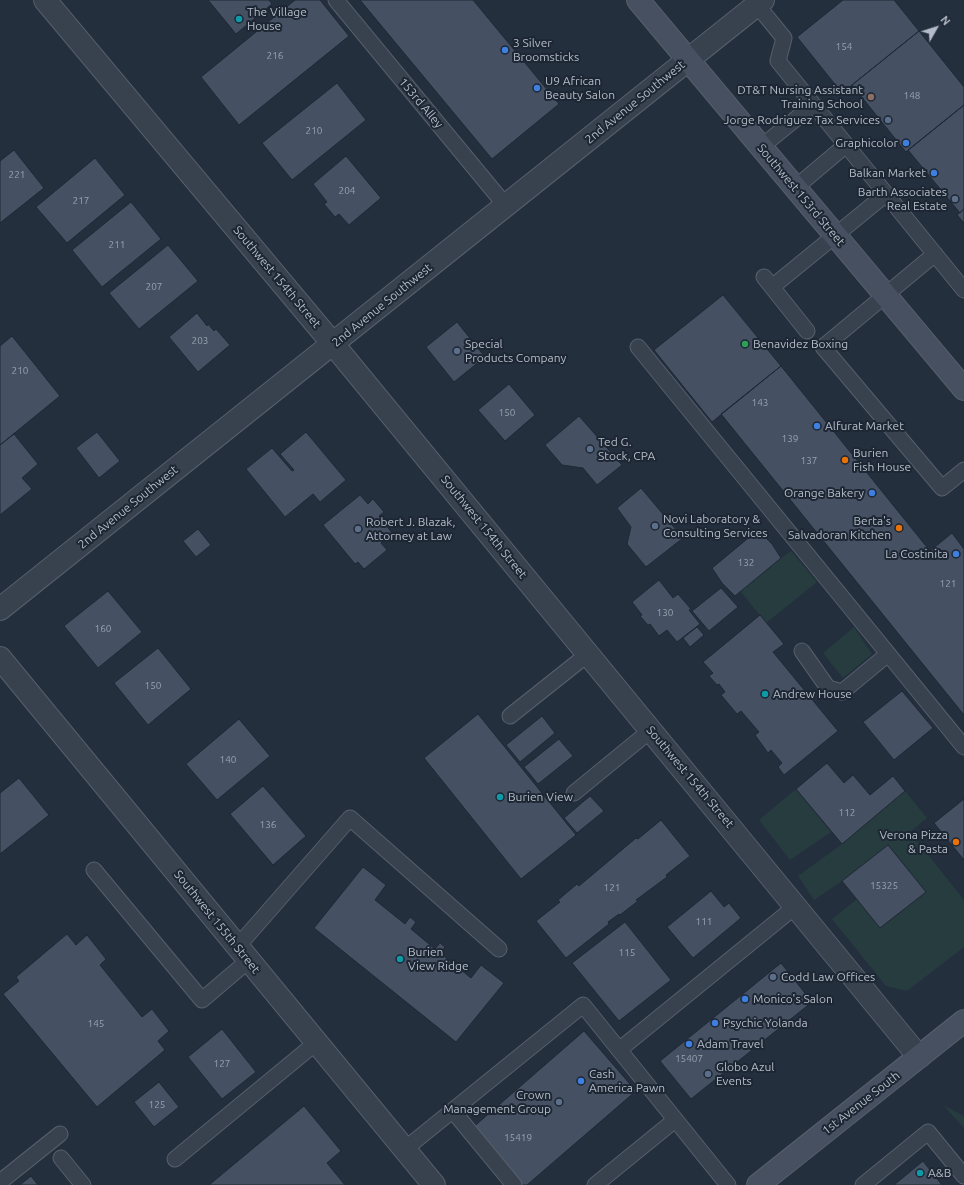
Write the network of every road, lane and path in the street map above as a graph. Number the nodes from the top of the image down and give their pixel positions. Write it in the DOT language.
graph roads {
  1 [pos="45,0"];
  2 [pos="336,0"];
  3 [pos="638,0"];
  4 [pos="760,2"];
  5 [pos="688,60"];
  6 [pos="813,105"];
  7 [pos="846,146"];
  8 [pos="761,147"];
  9 [pos="795,188"];
  10 [pos="886,194"];
  11 [pos="506,206"];
  12 [pos="836,236"];
  13 [pos="935,254"];
  14 [pos="964,290"];
  15 [pos="885,295"];
  16 [pos="807,331"];
  17 [pos="333,344"];
  18 [pos="638,347"];
  19 [pos="964,389"];
  20 [pos="964,470"];
  21 [pos="0,609"];
  22 [pos="802,651"];
  23 [pos="588,654"];
  24 [pos="888,654"];
  25 [pos="0,658"];
  26 [pos="510,716"];
  27 [pos="651,730"];
  28 [pos="964,747"];
  29 [pos="574,792"];
  30 [pos="94,870"];
  31 [pos="796,906"];
  32 [pos="499,949"];
  33 [pos="243,953"];
  34 [pos="961,1029"];
  35 [pos="317,1042"];
  36 [pos="619,1050"];
  37 [pos="919,1056"];
  38 [pos="453,1111"];
  39 [pos="675,1120"];
  40 [pos="60,1134"];
  41 [pos="405,1149"];
  42 [pos="62,1158"];
  43 [pos="175,1159"];
  44 [pos="964,1176"];
  45 [pos="0,1182"];
  46 [pos="867,1182"];
  47 [pos="83,1185"];
  48 [pos="434,1185"];
  49 [pos="514,1185"];
  50 [pos="595,1185"];
  51 [pos="728,1185"];
  52 [pos="758,1185"];
  1 -- 17 [label="street, Southwest 154th Street"];
  2 -- 11 [label="lane, 153rd Alley"];
  3 -- 5 [label="street, Southwest 153rd Street"];
  4 -- 5 [label="street, 2nd Avenue Southwest"];
  4 -- 6 [label="lane"];
  5 -- 8 [label="street, Southwest 153rd Street"];
  5 -- 11 [label="street, 2nd Avenue Southwest"];
  6 -- 7 [label="lane"];
  6 -- 8 [label="lane"];
  7 -- 9 [label="lane"];
  7 -- 10 [label="lane"];
  8 -- 9 [label="street, Southwest 153rd Street"];
  9 -- 12 [label="street, Southwest 153rd Street"];
  10 -- 12 [label="lane"];
  10 -- 13 [label="lane"];
  11 -- 17 [label="street, 2nd Avenue Southwest"];
  12 -- 15 [label="street, Southwest 153rd Street"];
  12 -- 16 [label="lane"];
  13 -- 14 [label="lane"];
  13 -- 15 [label="lane"];
  15 -- 19 [label="street, Southwest 153rd Street"];
  15 -- 20 [label="lane"];
  17 -- 21 [label="street, 2nd Avenue Southwest"];
  17 -- 23 [label="street, Southwest 154th Street"];
  18 -- 24 [label="lane"];
  22 -- 24 [label="lane"];
  23 -- 26 [label="lane"];
  23 -- 27 [label="street, Southwest 154th Street"];
  24 -- 28 [label="lane"];
  25 -- 33 [label="street, Southwest 155th Street"];
  27 -- 29 [label="lane"];
  27 -- 31 [label="street, Southwest 154th Street"];
  30 -- 33 [label="lane"];
  31 -- 36 [label="lane"];
  31 -- 37 [label="street, Southwest 154th Street"];
  32 -- 33 [label="lane"];
  33 -- 35 [label="street, Southwest 155th Street"];
  34 -- 37 [label="street, 1st Avenue South"];
  35 -- 41 [label="street, Southwest 155th Street"];
  35 -- 43 [label="lane"];
  36 -- 38 [label="lane"];
  36 -- 39 [label="lane"];
  37 -- 52 [label="street, 1st Avenue South"];
  38 -- 41 [label="lane"];
  38 -- 49 [label="lane"];
  39 -- 50 [label="lane"];
  39 -- 51 [label="lane"];
  40 -- 45 [label="lane"];
  41 -- 48 [label="street, Southwest 155th Street"];
  42 -- 47 [label="lane"];
  44 -- 46 [label="lane"];
}
